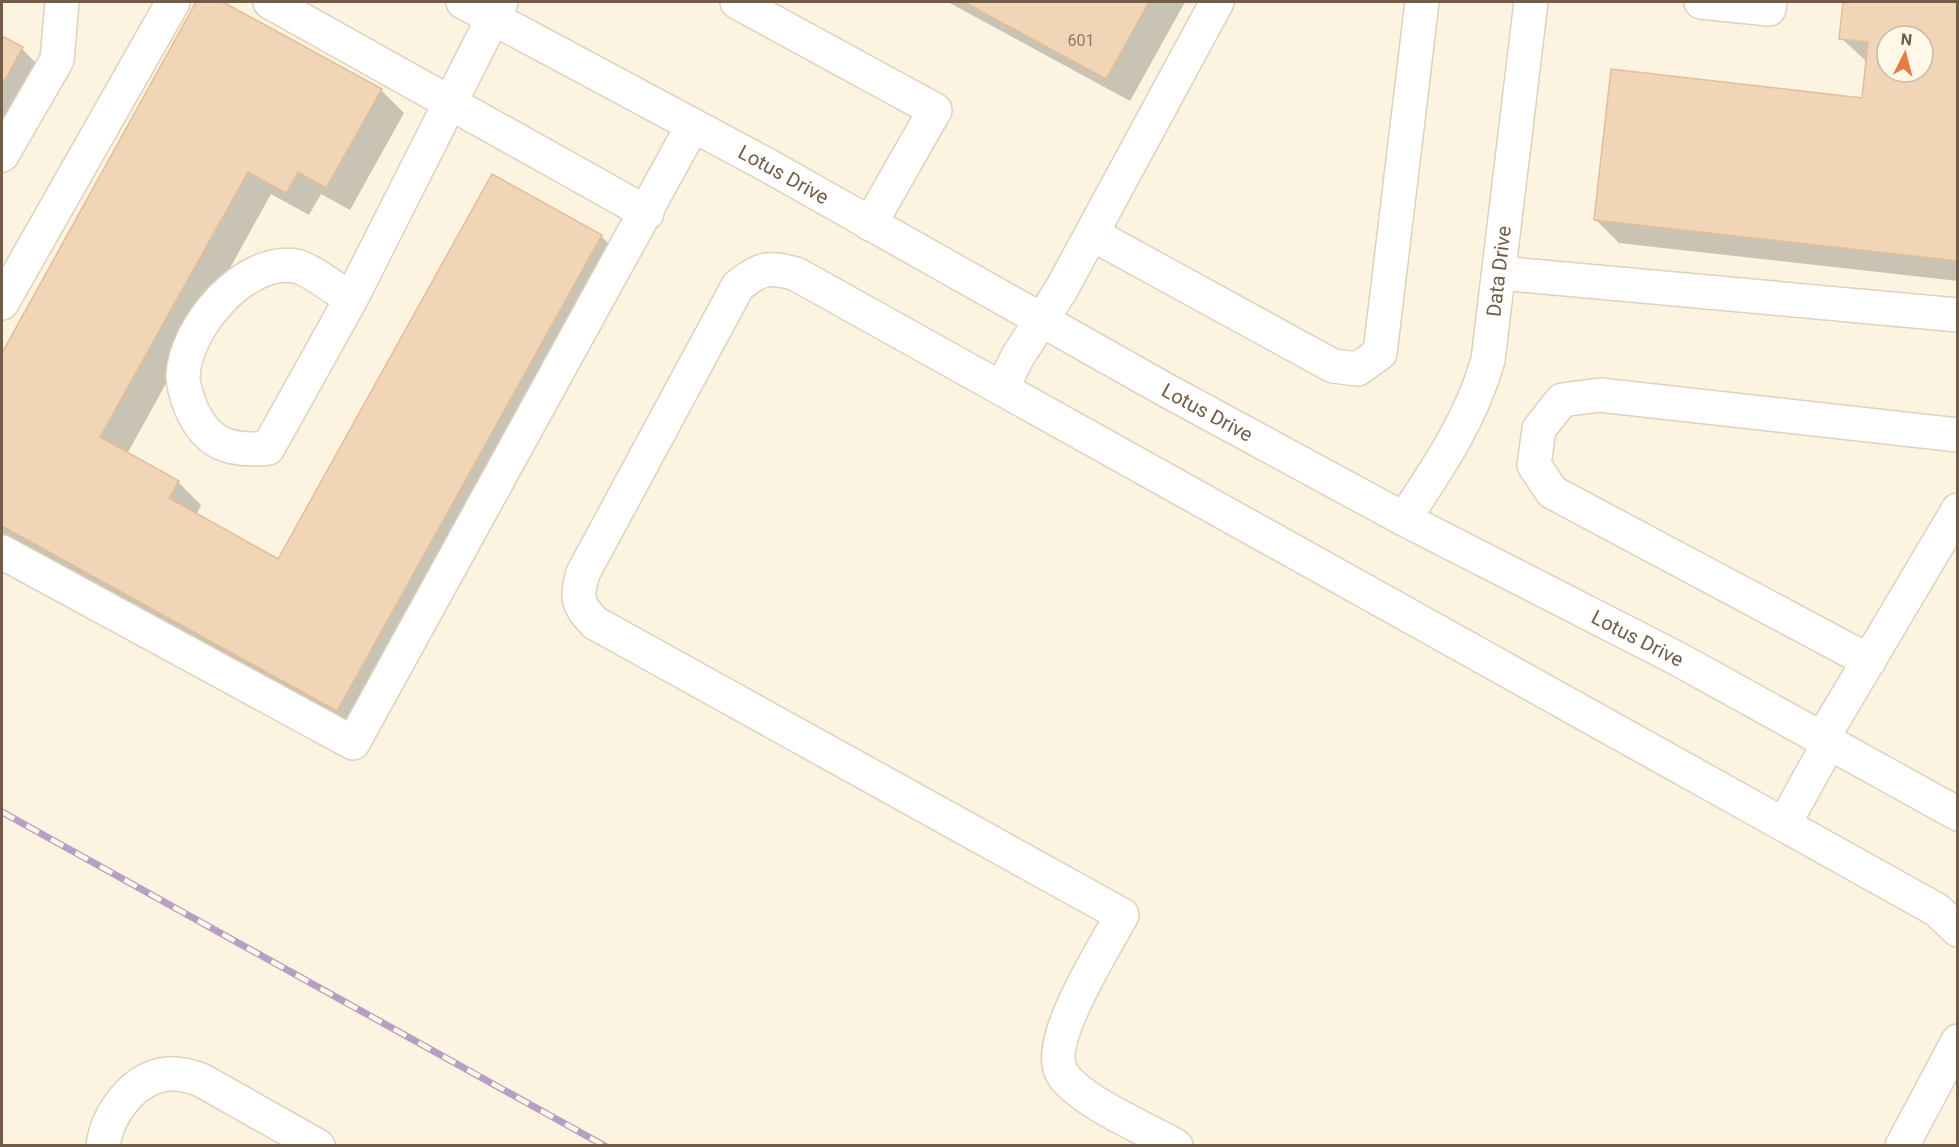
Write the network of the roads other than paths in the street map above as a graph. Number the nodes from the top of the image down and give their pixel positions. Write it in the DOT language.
graph roads {
  1 [pos="62,2"];
  2 [pos="173,2"];
  3 [pos="270,2"];
  4 [pos="463,2"];
  5 [pos="737,2"];
  6 [pos="1217,2"];
  7 [pos="1422,2"];
  8 [pos="1532,2"];
  9 [pos="1701,2"];
  10 [pos="1770,2"];
  11 [pos="497,10"];
  12 [pos="451,103"];
  13 [pos="692,127"];
  14 [pos="2,156"];
  15 [pos="647,213"];
  16 [pos="870,224"];
  17 [pos="1092,234"];
  18 [pos="1500,273"];
  19 [pos="351,298"];
  20 [pos="2,303"];
  21 [pos="1958,315"];
  22 [pos="1041,320"];
  23 [pos="1002,388"];
  24 [pos="1958,435"];
  25 [pos="1958,510"];
  26 [pos="1404,519"];
  27 [pos="2,552"];
  28 [pos="1869,661"];
  29 [pos="1826,741"];
  30 [pos="1958,814"];
  31 [pos="1784,824"];
  32 [pos="1958,930"];
  33 [pos="1958,1041"];
  34 [pos="103,1146"];
  35 [pos="318,1146"];
  36 [pos="1176,1146"];
  37 [pos="1902,1146"];
  1 -- 14 [label="street"];
  2 -- 20 [label="street"];
  3 -- 12 [label="street"];
  4 -- 11 [label="street, Lotus Drive"];
  5 -- 16 [label="street"];
  6 -- 17 [label="street"];
  7 -- 17 [label="street"];
  8 -- 18 [label="street, Data Drive"];
  9 -- 10 [label="street"];
  11 -- 12 [label="street"];
  11 -- 13 [label="street, Lotus Drive"];
  12 -- 15 [label="street"];
  12 -- 19 [label="street"];
  13 -- 15 [label="street"];
  13 -- 16 [label="street, Lotus Drive"];
  15 -- 27 [label="street"];
  16 -- 22 [label="street, Lotus Drive"];
  17 -- 22 [label="street"];
  18 -- 21 [label="street"];
  18 -- 26 [label="street, Data Drive"];
  19 -- 19 [label="street"];
  22 -- 23 [label="street"];
  22 -- 26 [label="street, Lotus Drive"];
  23 -- 31 [label="street"];
  23 -- 36 [label="street"];
  24 -- 28 [label="street"];
  25 -- 28 [label="street"];
  26 -- 29 [label="street, Lotus Drive"];
  28 -- 29 [label="street"];
  29 -- 30 [label="street, Lotus Drive"];
  29 -- 31 [label="street"];
  31 -- 32 [label="street"];
  33 -- 37 [label="street"];
  34 -- 35 [label="street"];
}
